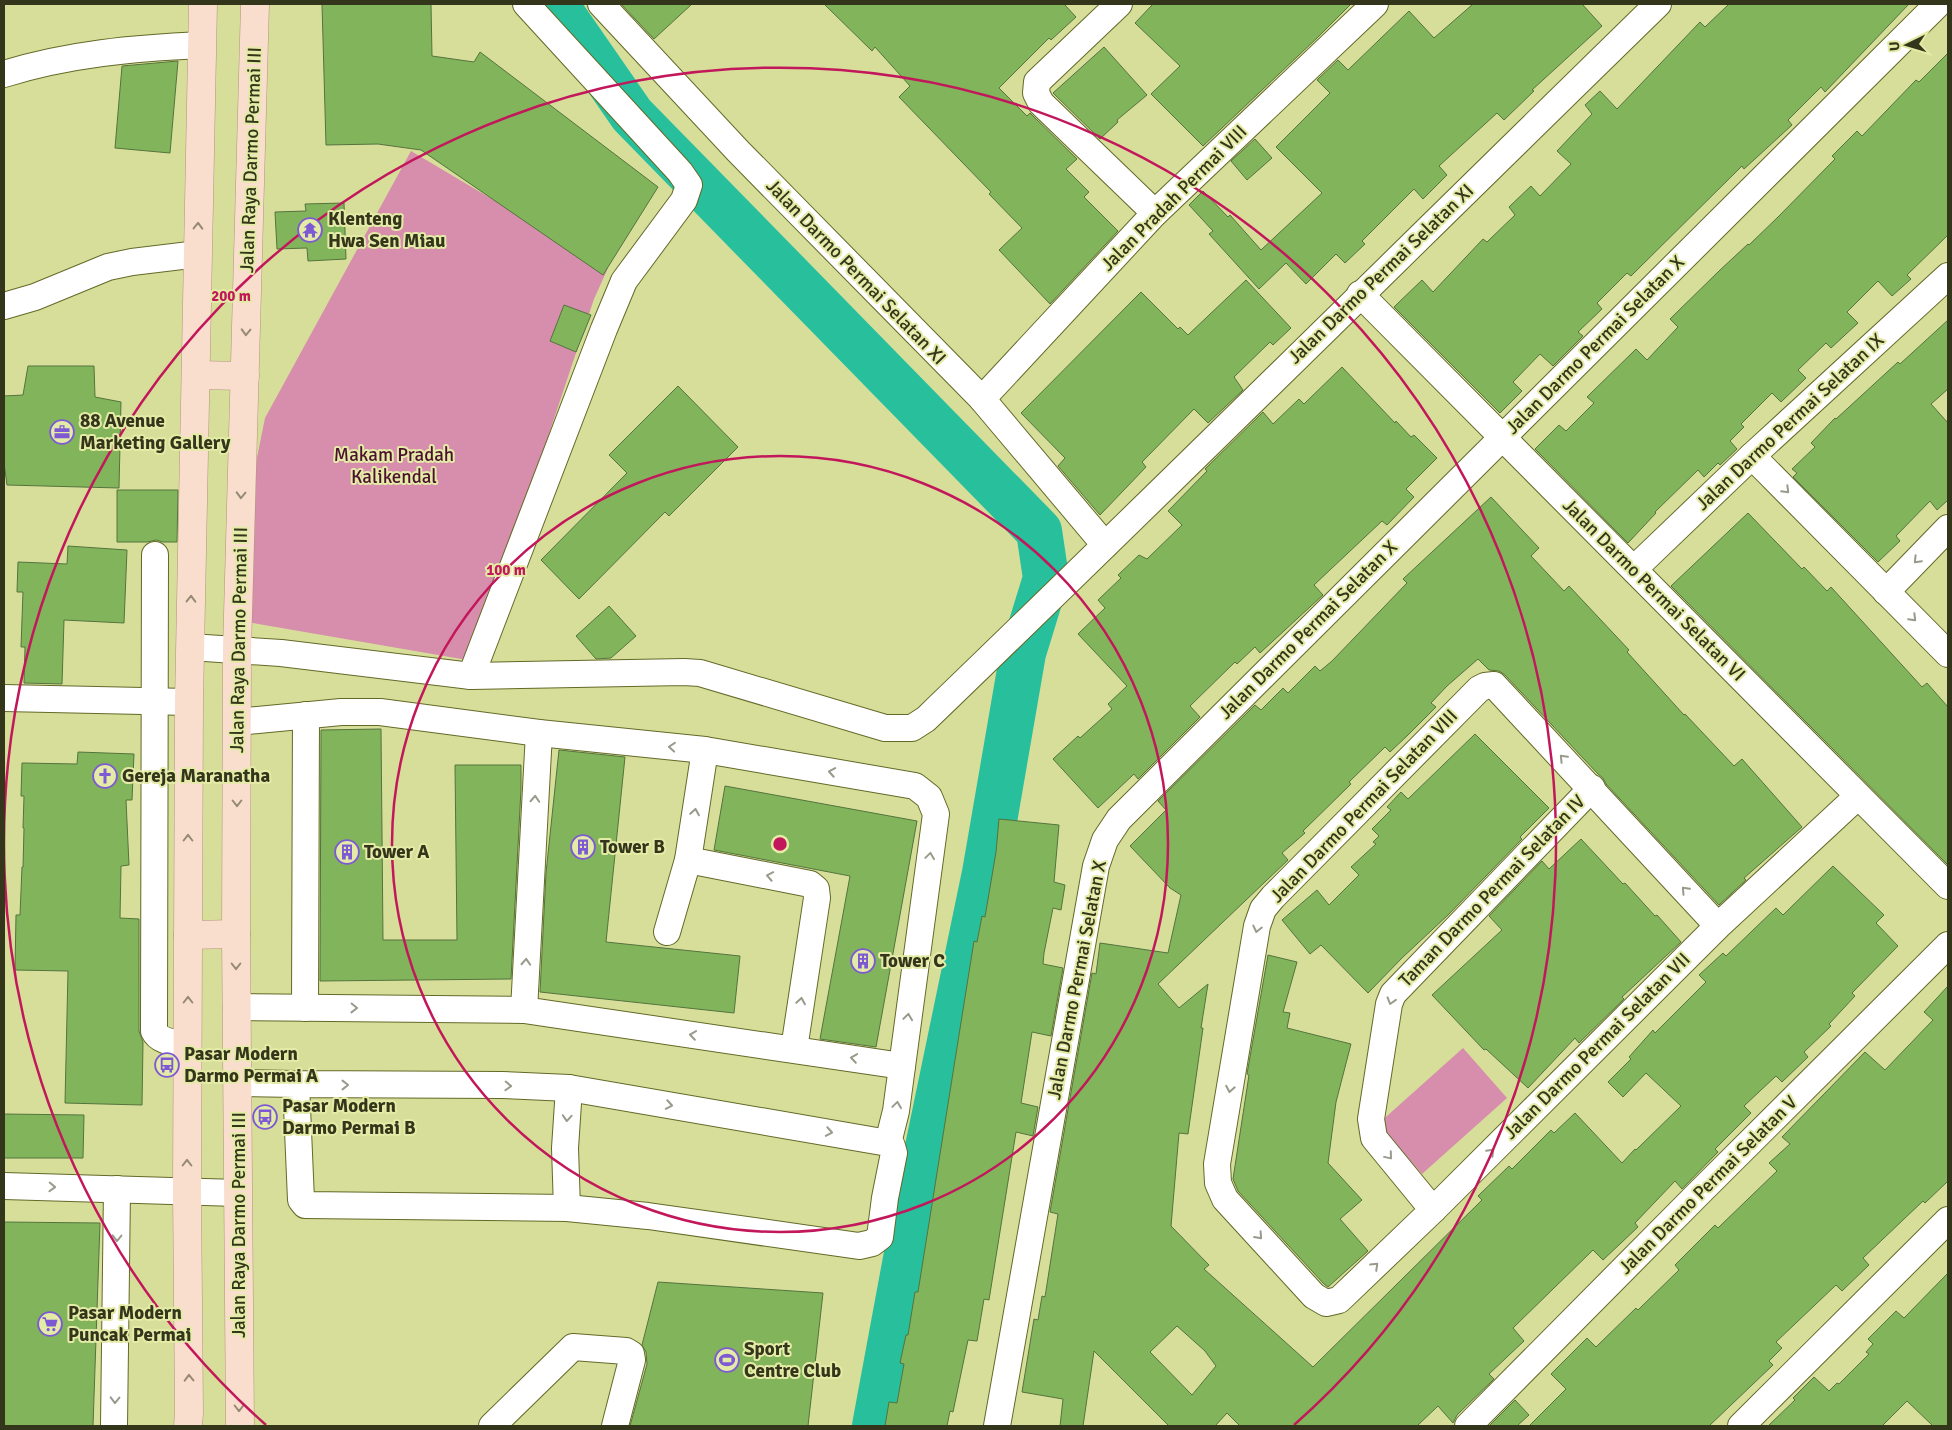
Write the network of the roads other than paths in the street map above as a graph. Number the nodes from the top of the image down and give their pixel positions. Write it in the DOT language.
graph roads {
  1 [pos="203,4"];
  2 [pos="255,4"];
  3 [pos="526,4"];
  4 [pos="601,4"];
  5 [pos="1118,4"];
  6 [pos="1375,4"];
  7 [pos="1658,4"];
  8 [pos="1938,4"];
  9 [pos="202,45"];
  10 [pos="4,74"];
  11 [pos="1155,213"];
  12 [pos="198,254"];
  13 [pos="1948,276"];
  14 [pos="1360,294"];
  15 [pos="4,306"];
  16 [pos="196,375"];
  17 [pos="245,376"];
  18 [pos="982,399"];
  19 [pos="1502,436"];
  20 [pos="1752,456"];
  21 [pos="1948,528"];
  22 [pos="1105,545"];
  23 [pos="155,555"];
  24 [pos="1634,569"];
  25 [pos="1886,592"];
  26 [pos="190,647"];
  27 [pos="237,650"];
  28 [pos="1948,654"];
  29 [pos="471,676"];
  30 [pos="4,698"];
  31 [pos="155,700"];
  32 [pos="189,702"];
  33 [pos="306,715"];
  34 [pos="237,722"];
  35 [pos="539,733"];
  36 [pos="705,750"];
  37 [pos="1592,788"];
  38 [pos="1858,796"];
  39 [pos="688,860"];
  40 [pos="1948,886"];
  41 [pos="1718,926"];
  42 [pos="667,932"];
  43 [pos="236,934"];
  44 [pos="188,935"];
  45 [pos="1948,944"];
  46 [pos="236,1007"];
  47 [pos="305,1008"];
  48 [pos="524,1010"];
  49 [pos="188,1046"];
  50 [pos="794,1049"];
  51 [pos="902,1066"];
  52 [pos="238,1083"];
  53 [pos="296,1084"];
  54 [pos="569,1088"];
  55 [pos="888,1143"];
  56 [pos="4,1186"];
  57 [pos="117,1189"];
  58 [pos="187,1191"];
  59 [pos="238,1193"];
  60 [pos="567,1208"];
  61 [pos="1433,1210"];
  62 [pos="1948,1220"];
  63 [pos="1340,1300"];
  64 [pos="114,1426"];
  65 [pos="188,1426"];
  66 [pos="240,1426"];
  67 [pos="492,1426"];
  68 [pos="615,1426"];
  69 [pos="997,1426"];
  70 [pos="1468,1426"];
  71 [pos="1741,1426"];
  1 -- 9 [label="main road"];
  2 -- 17 [label="main road, Jalan Raya Darmo Permai III, one-way"];
  3 -- 29 [label="street"];
  4 -- 18 [label="street, Jalan Darmo Permai Selatan XI"];
  5 -- 11 [label="street"];
  6 -- 11 [label="street, Jalan Pradah Permai VIII"];
  7 -- 14 [label="street, Jalan Darmo Permai Selatan XI"];
  8 -- 19 [label="street, Jalan Darmo Permai Selatan X"];
  9 -- 10 [label="street"];
  12 -- 9 [label="main road, one-way"];
  11 -- 18 [label="street, Jalan Pradah Permai VIII"];
  12 -- 15 [label="street"];
  12 -- 16 [label="main road"];
  13 -- 20 [label="street, Jalan Darmo Permai Selatan IX"];
  14 -- 19 [label="street, Jalan Darmo Permai Selatan VI"];
  14 -- 22 [label="street, Jalan Darmo Permai Selatan XI"];
  16 -- 17 [label="main road"];
  26 -- 16 [label="main road, one-way"];
  17 -- 27 [label="main road, Jalan Raya Darmo Permai III, one-way"];
  18 -- 22 [label="street, Jalan Darmo Permai Selatan XI"];
  19 -- 24 [label="street, Jalan Darmo Permai Selatan VI"];
  19 -- 69 [label="street, Jalan Darmo Permai Selatan X"];
  20 -- 24 [label="street, Jalan Darmo Permai Selatan IX"];
  20 -- 25 [label="street, one-way"];
  21 -- 25 [label="street, one-way"];
  22 -- 29 [label="street, Jalan Darmo Permai Selatan XI"];
  23 -- 31 [label="street"];
  24 -- 38 [label="street, Jalan Darmo Permai Selatan VI"];
  25 -- 28 [label="street, one-way"];
  26 -- 27 [label="street"];
  26 -- 32 [label="main road"];
  27 -- 29 [label="street"];
  27 -- 34 [label="main road, Jalan Raya Darmo Permai III"];
  30 -- 31 [label="street"];
  31 -- 32 [label="street"];
  31 -- 49 [label="street"];
  44 -- 32 [label="main road, one-way"];
  33 -- 34 [label="street"];
  33 -- 35 [label="street"];
  33 -- 47 [label="street"];
  34 -- 43 [label="main road, Jalan Raya Darmo Permai III, one-way"];
  36 -- 35 [label="street, one-way"];
  48 -- 35 [label="street, one-way"];
  39 -- 36 [label="street, one-way"];
  51 -- 36 [label="street, one-way"];
  41 -- 37 [label="street, Jalan Darmo Permai Selatan VIII, one-way"];
  37 -- 61 [label="street, Taman Darmo Permai Selatan IV, one-way"];
  37 -- 63 [label="street, Jalan Darmo Permai Selatan VIII, one-way"];
  38 -- 40 [label="street, Jalan Darmo Permai Selatan VI"];
  38 -- 41 [label="street, Jalan Darmo Permai Selatan VII"];
  39 -- 42 [label="street"];
  50 -- 39 [label="street, one-way"];
  61 -- 41 [label="street, Jalan Darmo Permai Selatan VII, one-way"];
  43 -- 44 [label="main road"];
  43 -- 46 [label="main road, Jalan Raya Darmo Permai III, one-way"];
  49 -- 44 [label="main road, one-way"];
  45 -- 70 [label="street, Jalan Darmo Permai Selatan V"];
  46 -- 47 [label="street"];
  46 -- 52 [label="main road, Jalan Raya Darmo Permai III"];
  47 -- 48 [label="street, one-way"];
  50 -- 48 [label="street, one-way"];
  58 -- 49 [label="main road, one-way"];
  51 -- 50 [label="street, one-way"];
  55 -- 51 [label="street, one-way"];
  52 -- 53 [label="street"];
  52 -- 59 [label="main road, Jalan Raya Darmo Permai III"];
  53 -- 54 [label="street, one-way"];
  53 -- 60 [label="street"];
  54 -- 55 [label="street, one-way"];
  54 -- 60 [label="street, one-way"];
  55 -- 60 [label="street"];
  56 -- 57 [label="street, one-way"];
  57 -- 58 [label="street"];
  57 -- 64 [label="street, one-way"];
  58 -- 59 [label="street"];
  65 -- 58 [label="main road, one-way"];
  59 -- 66 [label="main road, Jalan Raya Darmo Permai III, one-way"];
  63 -- 61 [label="street, Jalan Darmo Permai Selatan VII, one-way"];
  62 -- 71 [label="street"];
  67 -- 68 [label="street"];
}
